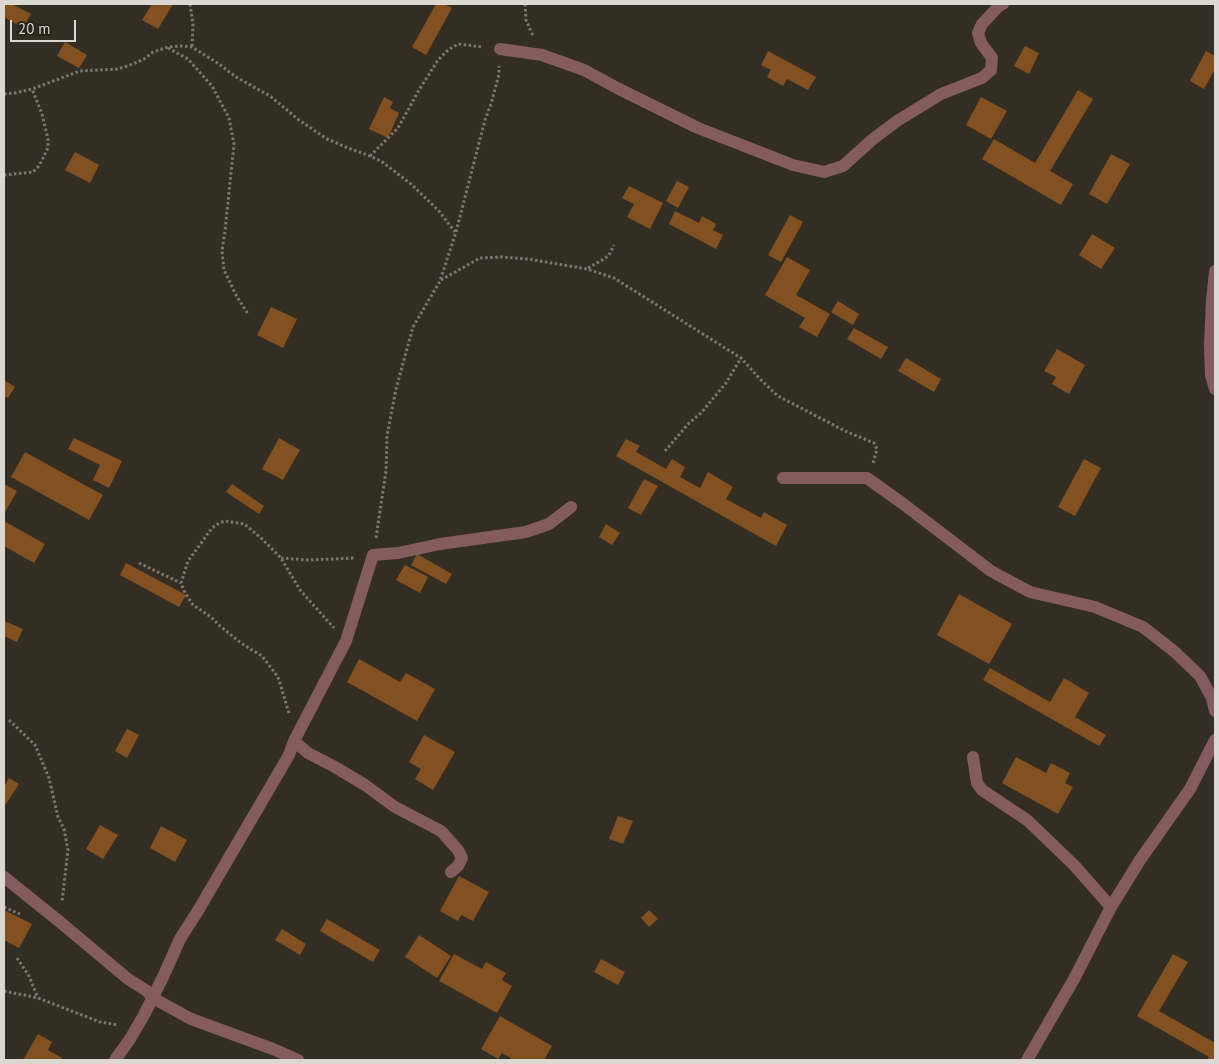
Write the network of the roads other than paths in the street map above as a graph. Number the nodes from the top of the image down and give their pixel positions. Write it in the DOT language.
graph roads {
  1 [pos="1003,4"];
  2 [pos="500,49"];
  3 [pos="1215,271"];
  4 [pos="1215,389"];
  5 [pos="783,478"];
  6 [pos="570,507"];
  7 [pos="1215,711"];
  8 [pos="1215,740"];
  9 [pos="294,741"];
  10 [pos="973,757"];
  11 [pos="451,872"];
  12 [pos="4,877"];
  13 [pos="1111,907"];
  14 [pos="153,998"];
  15 [pos="115,1060"];
  16 [pos="298,1060"];
  17 [pos="1028,1060"];
  1 -- 2 [label="street"];
  3 -- 4 [label="street"];
  5 -- 7 [label="street"];
  6 -- 9 [label="street"];
  8 -- 13 [label="street"];
  9 -- 11 [label="street"];
  9 -- 14 [label="street"];
  10 -- 13 [label="street"];
  12 -- 14 [label="street"];
  13 -- 17 [label="street"];
  14 -- 15 [label="street"];
  14 -- 16 [label="street"];
}
